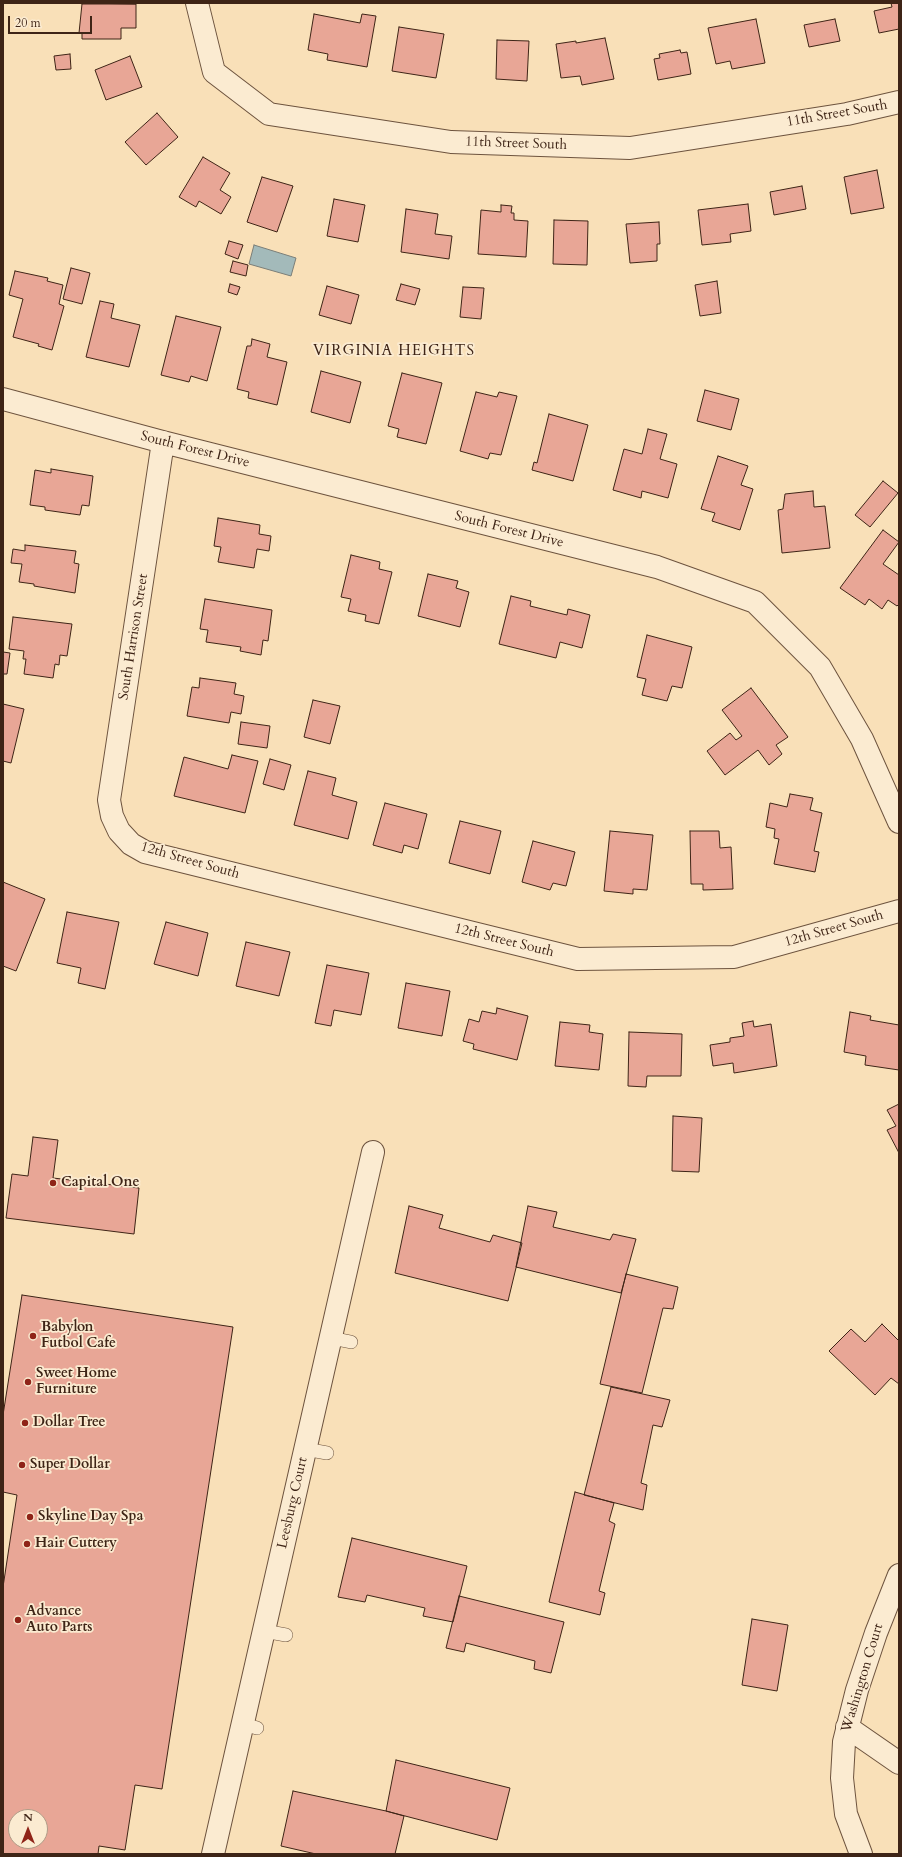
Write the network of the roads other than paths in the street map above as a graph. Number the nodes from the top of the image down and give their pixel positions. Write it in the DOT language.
graph roads {
  1 [pos="197,4"];
  2 [pos="899,102"];
  3 [pos="3,399"];
  4 [pos="163,442"];
  5 [pos="899,822"];
  6 [pos="119,832"];
  7 [pos="899,911"];
  8 [pos="373,1152"];
  9 [pos="305,1449"];
  10 [pos="327,1453"];
  11 [pos="899,1575"];
  12 [pos="264,1631"];
  13 [pos="286,1636"];
  14 [pos="847,1727"];
  15 [pos="899,1763"];
  16 [pos="213,1854"];
  17 [pos="861,1854"];
  1 -- 2 [label="street, 11th Street South"];
  3 -- 4 [label="street, South Forest Drive"];
  4 -- 5 [label="street, South Forest Drive"];
  4 -- 6 [label="street, South Harrison Street"];
  6 -- 7 [label="street, 12th Street South"];
  8 -- 9 [label="street, Leesburg Court"];
  9 -- 10 [label="lane"];
  9 -- 12 [label="street, Leesburg Court"];
  11 -- 14 [label="street, Washington Court"];
  12 -- 13 [label="lane"];
  12 -- 16 [label="street, Leesburg Court"];
  14 -- 15 [label="street"];
  14 -- 17 [label="street, Washington Court"];
}
